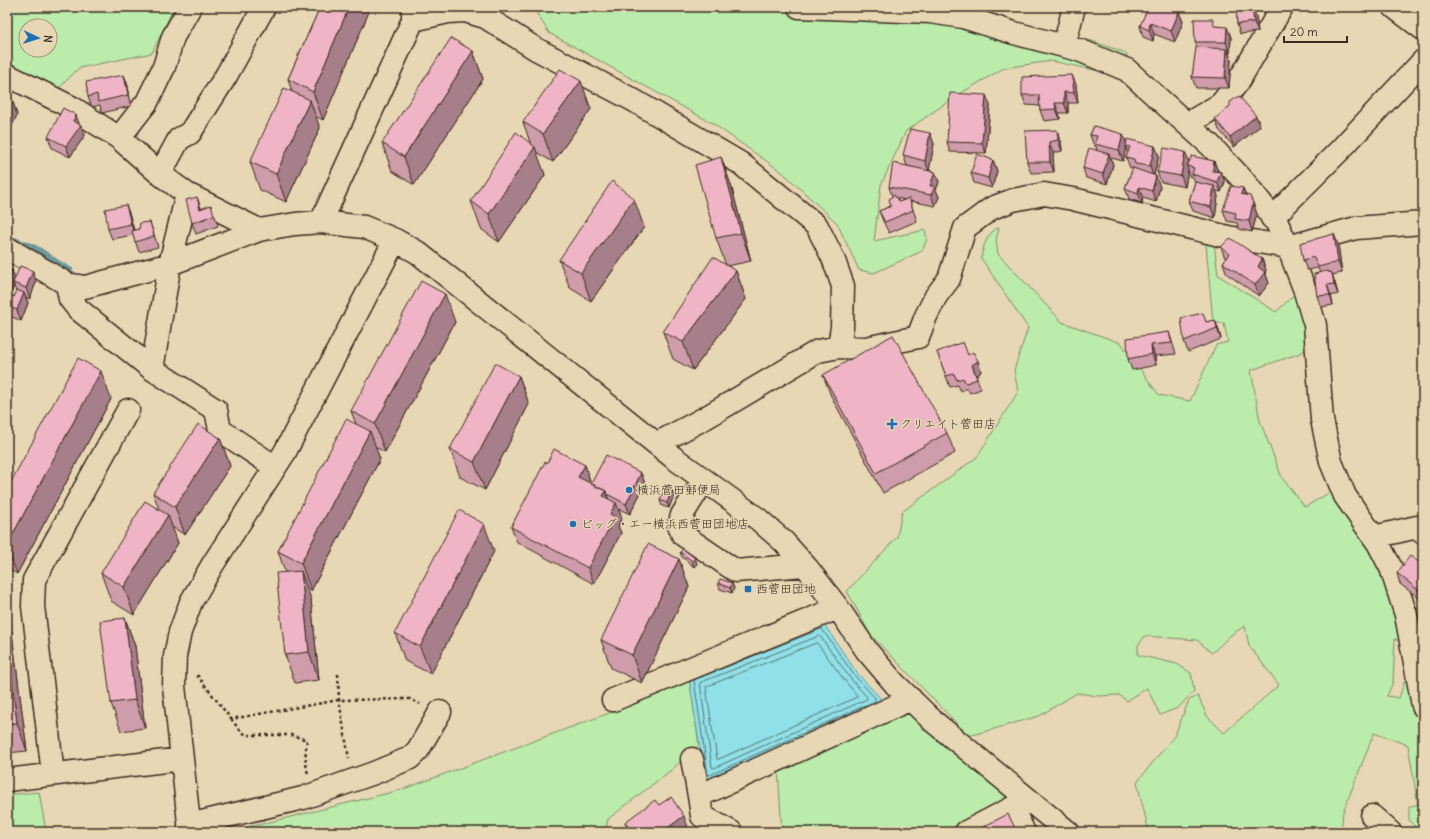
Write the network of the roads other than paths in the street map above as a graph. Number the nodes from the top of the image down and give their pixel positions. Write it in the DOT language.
graph roads {
  1 [pos="190,7"];
  2 [pos="264,7"];
  3 [pos="800,7"];
  4 [pos="1074,7"];
  5 [pos="1282,7"];
  6 [pos="1394,7"];
  7 [pos="928,9"];
  8 [pos="413,13"];
  9 [pos="1423,30"];
  10 [pos="1064,46"];
  11 [pos="1423,61"];
  12 [pos="7,75"];
  13 [pos="1188,124"];
  14 [pos="119,138"];
  15 [pos="160,174"];
  16 [pos="187,194"];
  17 [pos="1272,218"];
  18 [pos="321,222"];
  19 [pos="1423,223"];
  20 [pos="259,230"];
  21 [pos="396,240"];
  22 [pos="1288,247"];
  23 [pos="7,248"];
  24 [pos="170,264"];
  25 [pos="67,284"];
  26 [pos="839,347"];
  27 [pos="152,369"];
  28 [pos="128,410"];
  29 [pos="658,443"];
  30 [pos="275,467"];
  31 [pos="704,480"];
  32 [pos="1423,533"];
  33 [pos="1374,537"];
  34 [pos="804,565"];
  35 [pos="838,608"];
  36 [pos="911,699"];
  37 [pos="613,700"];
  38 [pos="1423,706"];
  39 [pos="430,708"];
  40 [pos="182,759"];
  41 [pos="692,759"];
  42 [pos="53,774"];
  43 [pos="7,780"];
  44 [pos="699,796"];
  45 [pos="1021,805"];
  46 [pos="1372,816"];
  47 [pos="189,828"];
  48 [pos="731,832"];
  49 [pos="966,832"];
  50 [pos="1024,832"];
  51 [pos="1068,832"];
  52 [pos="1390,832"];
  1 -- 14 [label="street"];
  2 -- 15 [label="street"];
  3 -- 7 [label="street"];
  4 -- 10 [label="street"];
  5 -- 13 [label="street"];
  6 -- 9 [label="street"];
  7 -- 10 [label="street"];
  8 -- 18 [label="street"];
  8 -- 26 [label="street"];
  10 -- 13 [label="street"];
  11 -- 17 [label="street"];
  12 -- 14 [label="street"];
  13 -- 17 [label="street"];
  14 -- 15 [label="street"];
  15 -- 16 [label="street"];
  16 -- 20 [label="street"];
  16 -- 24 [label="street"];
  17 -- 22 [label="street"];
  18 -- 20 [label="street"];
  18 -- 21 [label="street"];
  19 -- 22 [label="street"];
  20 -- 24 [label="street"];
  21 -- 29 [label="street"];
  21 -- 30 [label="street"];
  22 -- 26 [label="street"];
  22 -- 33 [label="street"];
  23 -- 25 [label="street"];
  24 -- 25 [label="street"];
  24 -- 27 [label="street"];
  25 -- 27 [label="street"];
  26 -- 29 [label="street"];
  27 -- 30 [label="street"];
  28 -- 42 [label="street"];
  29 -- 31 [label="street"];
  30 -- 40 [label="street"];
  31 -- 34 [label="street"];
  31 -- 34 [label="street"];
  32 -- 33 [label="street"];
  33 -- 38 [label="street"];
  34 -- 35 [label="street"];
  35 -- 36 [label="street"];
  35 -- 37 [label="street"];
  36 -- 44 [label="street"];
  36 -- 45 [label="street"];
  39 -- 47 [label="street"];
  40 -- 42 [label="street"];
  40 -- 47 [label="street"];
  41 -- 44 [label="street"];
  42 -- 43 [label="street"];
  44 -- 48 [label="street"];
  45 -- 49 [label="street"];
  45 -- 50 [label="street"];
  45 -- 51 [label="street"];
  46 -- 52 [label="street"];
}
